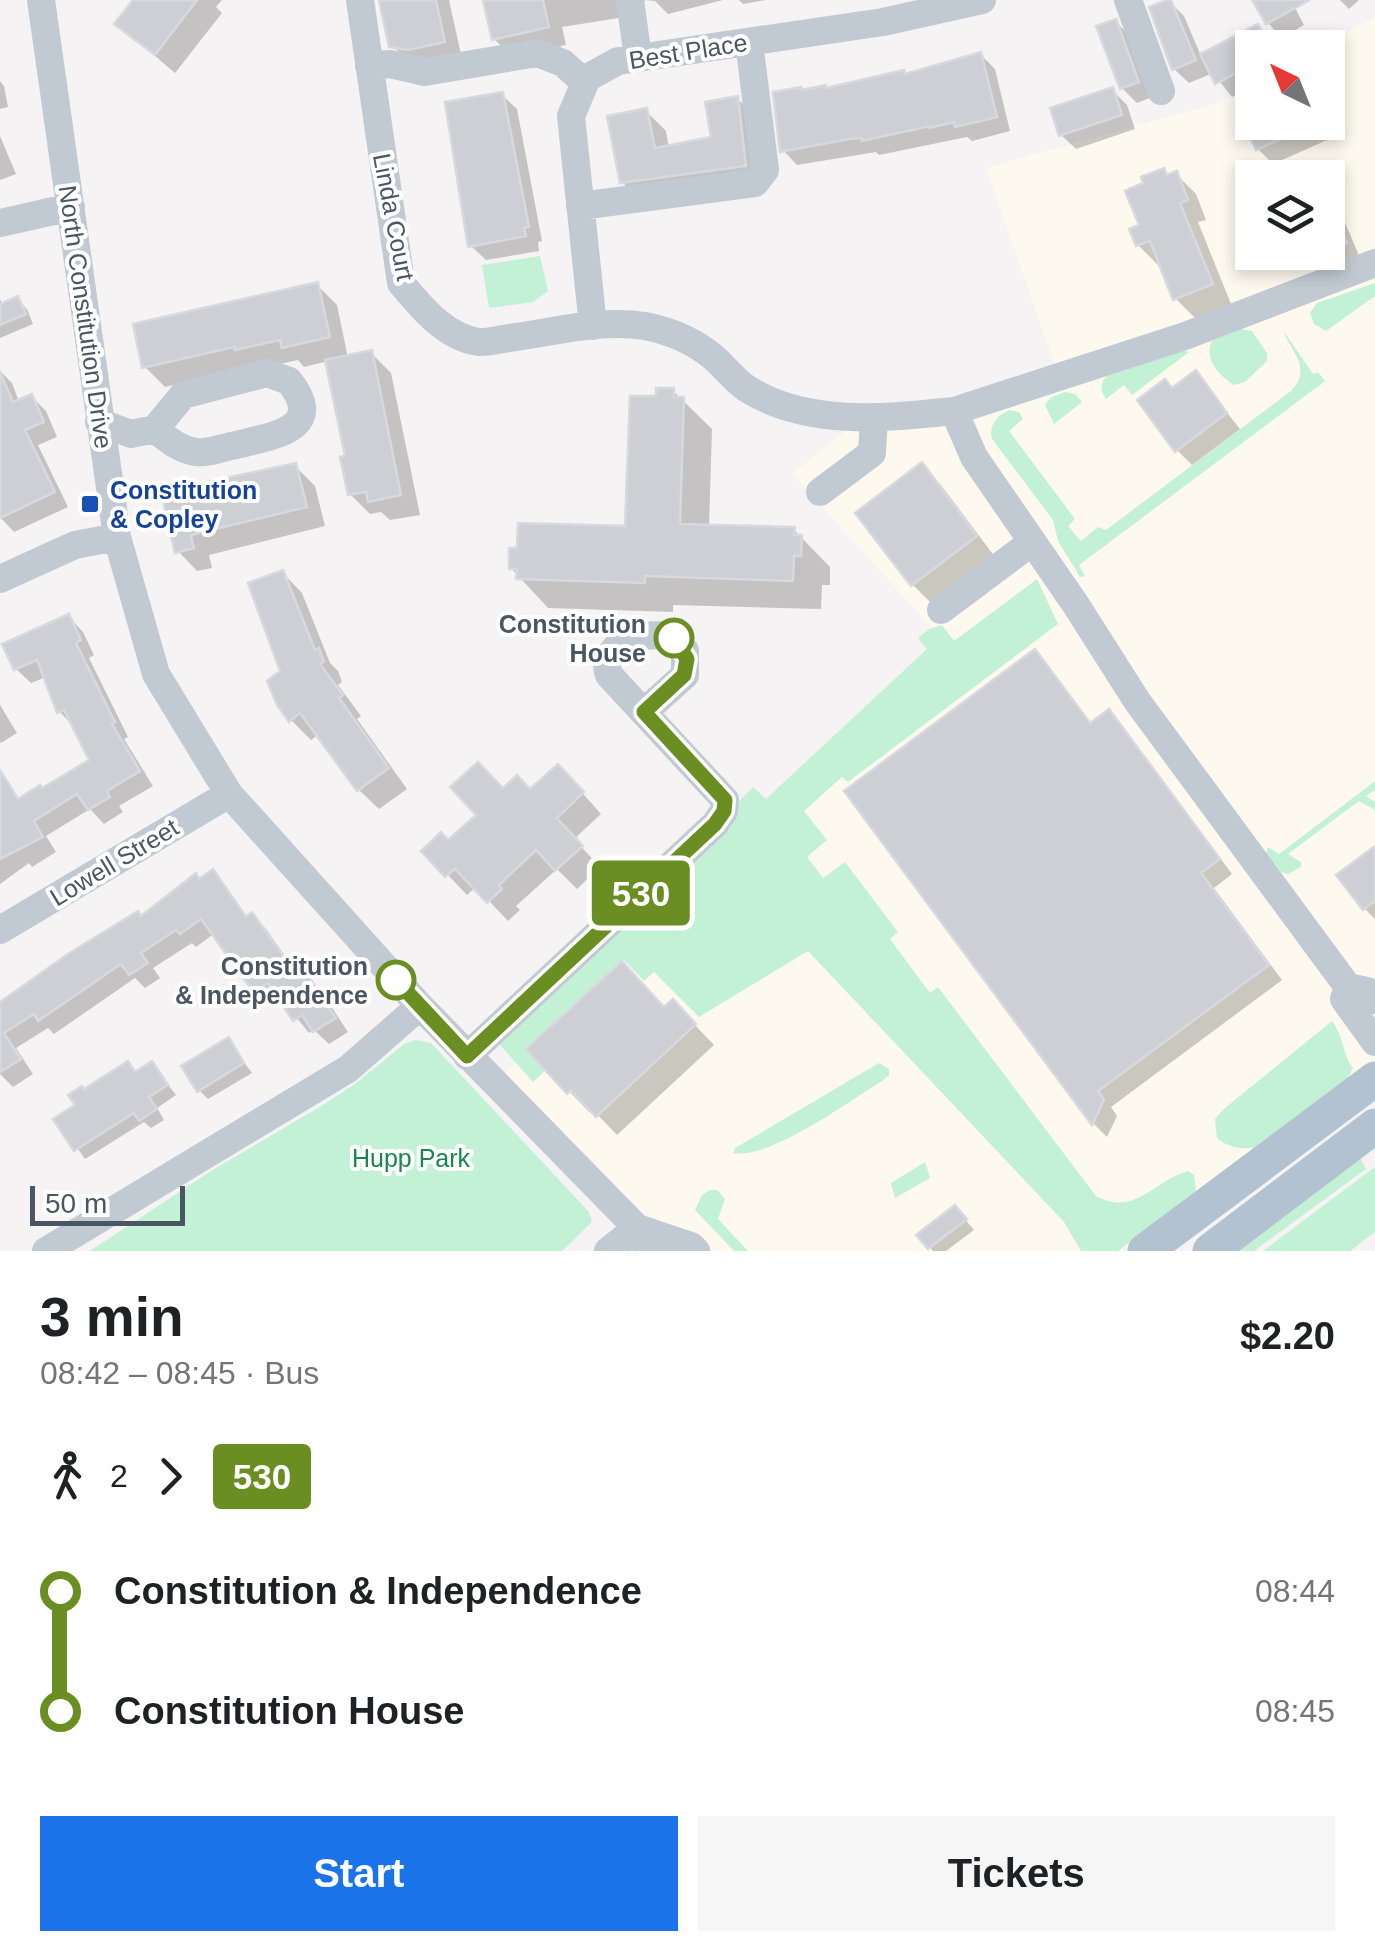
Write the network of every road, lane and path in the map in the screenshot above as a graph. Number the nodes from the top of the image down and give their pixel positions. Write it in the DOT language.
graph roads {
  1 [pos="42,0"];
  2 [pos="360,0"];
  3 [pos="630,0"];
  4 [pos="982,0"];
  5 [pos="1128,0"];
  6 [pos="748,42"];
  7 [pos="638,58"];
  8 [pos="369,66"];
  9 [pos="585,82"];
  10 [pos="1161,91"];
  11 [pos="580,206"];
  12 [pos="71,207"];
  13 [pos="0,223"];
  14 [pos="1375,263"];
  15 [pos="593,326"];
  16 [pos="954,412"];
  17 [pos="874,417"];
  18 [pos="100,422"];
  19 [pos="155,429"];
  20 [pos="820,492"];
  21 [pos="117,537"];
  22 [pos="1032,542"];
  23 [pos="0,578"];
  24 [pos="941,610"];
  25 [pos="644,712"];
  26 [pos="229,794"];
  27 [pos="0,930"];
  28 [pos="1348,987"];
  29 [pos="1375,1000"];
  30 [pos="420,1006"];
  31 [pos="1375,1042"];
  32 [pos="467,1056"];
  33 [pos="1375,1079"];
  34 [pos="1375,1126"];
  35 [pos="643,1240"];
  36 [pos="46,1251"];
  37 [pos="608,1251"];
  38 [pos="696,1251"];
  39 [pos="1145,1251"];
  40 [pos="1210,1251"];
  1 -- 12 [label="street, North Constitution Drive"];
  2 -- 8 [label="street, Linda Court"];
  3 -- 7 [label="street"];
  4 -- 6 [label="street, Best Place"];
  5 -- 10 [label="street"];
  6 -- 7 [label="street, Best Place"];
  6 -- 11 [label="street"];
  7 -- 9 [label="street, Best Place"];
  8 -- 9 [label="street"];
  8 -- 15 [label="street, Linda Court"];
  9 -- 11 [label="street"];
  11 -- 15 [label="street"];
  12 -- 13 [label="street"];
  12 -- 18 [label="street, North Constitution Drive"];
  14 -- 16 [label="street, Linda Court"];
  15 -- 17 [label="street, Linda Court"];
  16 -- 17 [label="street, Linda Court"];
  16 -- 22 [label="street"];
  17 -- 20 [label="street"];
  18 -- 19 [label="street"];
  18 -- 21 [label="street, North Constitution Drive"];
  19 -- 19 [label="street"];
  21 -- 23 [label="street"];
  21 -- 26 [label="street, North Constitution Drive"];
  22 -- 24 [label="street"];
  22 -- 28 [label="street"];
  25 -- 32 [label="street"];
  26 -- 27 [label="street, Lowell Street"];
  26 -- 30 [label="street, North Constitution Drive"];
  28 -- 29 [label="street"];
  28 -- 31 [label="street"];
  30 -- 32 [label="street, North Constitution Drive"];
  30 -- 36 [label="street"];
  32 -- 35 [label="street, North Constitution Drive"];
  33 -- 39 [label="main road"];
  34 -- 40 [label="main road"];
  35 -- 37 [label="street"];
  35 -- 38 [label="street, North Constitution Drive"];
}
